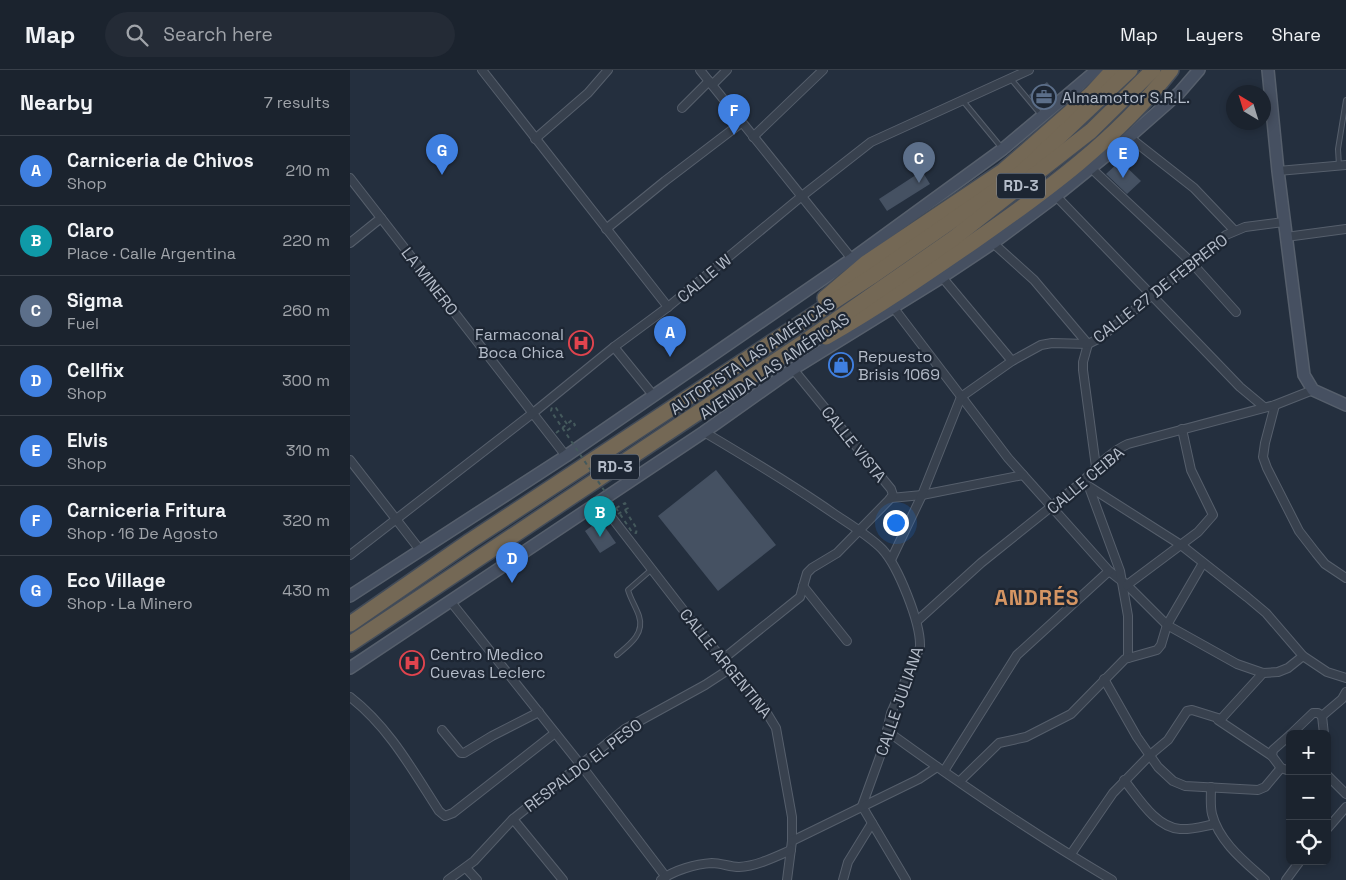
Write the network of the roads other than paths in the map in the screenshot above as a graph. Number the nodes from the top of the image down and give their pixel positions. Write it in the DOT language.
graph roads {
  1 [pos="700,70"];
  2 [pos="727,70"];
  3 [pos="823,70"];
  4 [pos="1029,70"];
  5 [pos="1113,70"];
  6 [pos="1130,70"];
  7 [pos="1153,70"];
  8 [pos="1171,70"];
  9 [pos="1199,70"];
  10 [pos="1268,70"];
  11 [pos="605,71"];
  12 [pos="1095,71"];
  13 [pos="487,72"];
  14 [pos="1011,79"];
  15 [pos="710,83"];
  16 [pos="1346,100"];
  17 [pos="963,101"];
  18 [pos="682,108"];
  19 [pos="1043,117"];
  20 [pos="741,123"];
  21 [pos="753,137"];
  22 [pos="1129,137"];
  23 [pos="535,139"];
  24 [pos="1003,149"];
  25 [pos="1342,166"];
  26 [pos="1091,168"];
  27 [pos="1278,171"];
  28 [pos="350,178"];
  29 [pos="802,196"];
  30 [pos="1056,196"];
  31 [pos="381,218"];
  32 [pos="1284,222"];
  33 [pos="606,229"];
  34 [pos="1346,229"];
  35 [pos="1234,230"];
  36 [pos="1286,237"];
  37 [pos="350,242"];
  38 [pos="993,243"];
  39 [pos="852,259"];
  40 [pos="1191,262"];
  41 [pos="942,277"];
  42 [pos="875,283"];
  43 [pos="1152,295"];
  44 [pos="668,307"];
  45 [pos="893,307"];
  46 [pos="1236,312"];
  47 [pos="806,320"];
  48 [pos="1088,344"];
  49 [pos="614,347"];
  50 [pos="1012,361"];
  51 [pos="793,369"];
  52 [pos="748,380"];
  53 [pos="1313,390"];
  54 [pos="653,395"];
  55 [pos="961,397"];
  56 [pos="1275,404"];
  57 [pos="1346,405"];
  58 [pos="1264,407"];
  59 [pos="533,413"];
  60 [pos="1182,429"];
  61 [pos="704,432"];
  62 [pos="566,456"];
  63 [pos="350,460"];
  64 [pos="1096,467"];
  65 [pos="1023,475"];
  66 [pos="1086,484"];
  67 [pos="922,495"];
  68 [pos="891,498"];
  69 [pos="599,501"];
  70 [pos="1052,508"];
  71 [pos="396,518"];
  72 [pos="859,531"];
  73 [pos="1181,545"];
  74 [pos="420,550"];
  75 [pos="350,555"];
  76 [pos="891,560"];
  77 [pos="1203,563"];
  78 [pos="652,569"];
  79 [pos="1109,571"];
  80 [pos="1346,578"];
  81 [pos="1124,582"];
  82 [pos="803,586"];
  83 [pos="350,596"];
  84 [pos="451,602"];
  85 [pos="917,621"];
  86 [pos="350,624"];
  87 [pos="1167,625"];
  88 [pos="847,641"];
  89 [pos="350,644"];
  90 [pos="617,655"];
  91 [pos="1303,656"];
  92 [pos="1128,658"];
  93 [pos="723,659"];
  94 [pos="350,668"];
  95 [pos="731,668"];
  96 [pos="1263,674"];
  97 [pos="1346,678"];
  98 [pos="1104,679"];
  99 [pos="1346,692"];
  100 [pos="350,697"];
  101 [pos="538,712"];
  102 [pos="1322,716"];
  103 [pos="1218,720"];
  104 [pos="442,730"];
  105 [pos="1294,730"];
  106 [pos="1324,730"];
  107 [pos="887,731"];
  108 [pos="555,732"];
  109 [pos="1286,738"];
  110 [pos="1150,755"];
  111 [pos="1272,756"];
  112 [pos="580,764"];
  113 [pos="1281,768"];
  114 [pos="941,769"];
  115 [pos="1286,770"];
  116 [pos="1331,779"];
  117 [pos="1124,780"];
  118 [pos="960,781"];
  119 [pos="1211,787"];
  120 [pos="1346,794"];
  121 [pos="862,806"];
  122 [pos="1346,808"];
  123 [pos="512,819"];
  124 [pos="872,823"];
  125 [pos="1215,824"];
  126 [pos="1331,825"];
  127 [pos="791,846"];
  128 [pos="1071,854"];
  129 [pos="1297,865"];
  130 [pos="466,868"];
  131 [pos="663,878"];
  132 [pos="448,880"];
  133 [pos="476,880"];
  134 [pos="563,880"];
  135 [pos="787,880"];
  136 [pos="844,880"];
  137 [pos="906,880"];
  138 [pos="1112,880"];
  139 [pos="1265,880"];
  140 [pos="1286,880"];
  1 -- 15 [label="street"];
  2 -- 15 [label="street"];
  3 -- 21 [label="street"];
  4 -- 14 [label="street, CALLE W"];
  5 -- 47 [label="highway"];
  6 -- 42 [label="highway, AUTOPISTA LAS AMÉRICAS / RD-3"];
  7 -- 42 [label="highway, AUTOPISTA LAS AMÉRICAS / RD-3"];
  8 -- 52 [label="highway"];
  9 -- 22 [label="street, AVENIDA LAS AMÉRICAS"];
  10 -- 27 [label="street"];
  11 -- 23 [label="street"];
  12 -- 19 [label="street"];
  13 -- 23 [label="street"];
  14 -- 17 [label="street, CALLE W"];
  14 -- 19 [label="lane"];
  15 -- 18 [label="street"];
  15 -- 20 [label="street"];
  16 -- 25 [label="lane"];
  17 -- 24 [label="lane"];
  17 -- 29 [label="street, CALLE W"];
  19 -- 24 [label="street"];
  20 -- 21 [label="street"];
  20 -- 33 [label="street"];
  21 -- 29 [label="street"];
  22 -- 26 [label="street, AVENIDA LAS AMÉRICAS"];
  22 -- 35 [label="street"];
  23 -- 33 [label="street"];
  24 -- 39 [label="street"];
  25 -- 27 [label="street"];
  26 -- 30 [label="street, AVENIDA LAS AMÉRICAS"];
  26 -- 40 [label="street"];
  27 -- 32 [label="street"];
  28 -- 31 [label="street, LA MINERO"];
  29 -- 39 [label="street"];
  29 -- 44 [label="street, CALLE W"];
  30 -- 38 [label="street, AVENIDA LAS AMÉRICAS"];
  30 -- 43 [label="street"];
  31 -- 37 [label="street"];
  31 -- 59 [label="street, LA MINERO"];
  32 -- 35 [label="street, CALLE 27 DE FEBRERO"];
  32 -- 36 [label="street"];
  33 -- 44 [label="street"];
  34 -- 36 [label="street"];
  35 -- 40 [label="street, CALLE 27 DE FEBRERO"];
  36 -- 53 [label="street"];
  38 -- 41 [label="street, AVENIDA LAS AMÉRICAS"];
  38 -- 48 [label="street"];
  39 -- 54 [label="street"];
  40 -- 43 [label="street, CALLE 27 DE FEBRERO"];
  40 -- 46 [label="street"];
  41 -- 45 [label="street, AVENIDA LAS AMÉRICAS"];
  41 -- 50 [label="street"];
  42 -- 47 [label="highway, AUTOPISTA LAS AMÉRICAS / RD-3"];
  42 -- 52 [label="highway, AUTOPISTA LAS AMÉRICAS / RD-3"];
  43 -- 48 [label="street, CALLE 27 DE FEBRERO"];
  43 -- 58 [label="street"];
  44 -- 49 [label="street, CALLE W"];
  45 -- 51 [label="street, AVENIDA LAS AMÉRICAS"];
  45 -- 55 [label="street"];
  47 -- 86 [label="highway, AUTOPISTA LAS AMÉRICAS / RD-3"];
  48 -- 50 [label="street, CALLE 27 DE FEBRERO"];
  48 -- 64 [label="street"];
  49 -- 54 [label="street"];
  49 -- 59 [label="street, CALLE W"];
  50 -- 55 [label="street, CALLE 27 DE FEBRERO"];
  51 -- 61 [label="street, AVENIDA LAS AMÉRICAS"];
  51 -- 68 [label="street, CALLE VISTA"];
  52 -- 89 [label="highway, AUTOPISTA LAS AMÉRICAS / RD-3"];
  53 -- 56 [label="street, CALLE CEIBA"];
  53 -- 57 [label="street"];
  54 -- 62 [label="street"];
  55 -- 65 [label="street"];
  55 -- 67 [label="street"];
  56 -- 58 [label="street, CALLE CEIBA"];
  56 -- 80 [label="street"];
  58 -- 60 [label="street, CALLE CEIBA"];
  59 -- 62 [label="street, LA MINERO"];
  59 -- 71 [label="street, CALLE W"];
  60 -- 64 [label="street, CALLE CEIBA"];
  60 -- 73 [label="street"];
  61 -- 69 [label="street, AVENIDA LAS AMÉRICAS"];
  61 -- 72 [label="street, CALLE JULIANA"];
  62 -- 74 [label="street"];
  63 -- 71 [label="street"];
  64 -- 66 [label="street, CALLE CEIBA"];
  65 -- 67 [label="street"];
  65 -- 70 [label="street"];
  66 -- 70 [label="street, CALLE CEIBA"];
  66 -- 73 [label="street"];
  66 -- 81 [label="street"];
  67 -- 68 [label="street"];
  67 -- 76 [label="street"];
  68 -- 72 [label="street, CALLE VISTA"];
  69 -- 78 [label="street, CALLE ARGENTINA"];
  69 -- 84 [label="street, AVENIDA LAS AMÉRICAS"];
  70 -- 79 [label="street"];
  70 -- 85 [label="street, CALLE CEIBA"];
  71 -- 74 [label="street"];
  71 -- 75 [label="street, CALLE W"];
  72 -- 76 [label="street, CALLE JULIANA"];
  72 -- 82 [label="street, CALLE VISTA"];
  73 -- 77 [label="street"];
  73 -- 81 [label="street"];
  74 -- 83 [label="street"];
  76 -- 85 [label="street, CALLE JULIANA"];
  77 -- 87 [label="street"];
  77 -- 91 [label="street"];
  78 -- 90 [label="lane"];
  78 -- 93 [label="street, CALLE ARGENTINA"];
  79 -- 81 [label="street"];
  79 -- 114 [label="street"];
  81 -- 87 [label="street"];
  81 -- 92 [label="street"];
  82 -- 88 [label="street"];
  82 -- 93 [label="street, CALLE VISTA"];
  84 -- 94 [label="street, AVENIDA LAS AMÉRICAS"];
  84 -- 101 [label="street"];
  85 -- 107 [label="street, CALLE JULIANA"];
  87 -- 92 [label="street"];
  87 -- 96 [label="street"];
  91 -- 96 [label="street"];
  91 -- 97 [label="street"];
  92 -- 98 [label="street"];
  93 -- 95 [label="street, CALLE ARGENTINA"];
  95 -- 112 [label="street, RESPALDO EL PESO"];
  95 -- 127 [label="street, CALLE ARGENTINA"];
  96 -- 103 [label="street"];
  98 -- 110 [label="street"];
  98 -- 118 [label="street"];
  99 -- 102 [label="street"];
  100 -- 108 [label="street"];
  101 -- 104 [label="street"];
  101 -- 108 [label="street"];
  102 -- 105 [label="street"];
  102 -- 106 [label="street"];
  103 -- 110 [label="street"];
  103 -- 111 [label="street"];
  107 -- 114 [label="street"];
  107 -- 121 [label="street, CALLE JULIANA"];
  108 -- 112 [label="street"];
  109 -- 111 [label="street"];
  110 -- 117 [label="street"];
  110 -- 119 [label="street"];
  111 -- 113 [label="street"];
  112 -- 123 [label="street, RESPALDO EL PESO"];
  112 -- 131 [label="street"];
  113 -- 115 [label="street"];
  113 -- 119 [label="street"];
  114 -- 118 [label="street"];
  114 -- 121 [label="street"];
  116 -- 120 [label="street"];
  117 -- 125 [label="street"];
  117 -- 128 [label="street"];
  118 -- 128 [label="street"];
  119 -- 125 [label="street"];
  121 -- 124 [label="street"];
  121 -- 127 [label="street"];
  122 -- 126 [label="street"];
  123 -- 130 [label="street, RESPALDO EL PESO"];
  123 -- 134 [label="street"];
  124 -- 136 [label="street"];
  124 -- 137 [label="street"];
  125 -- 139 [label="street"];
  127 -- 131 [label="street"];
  127 -- 135 [label="street, CALLE ARGENTINA"];
  128 -- 138 [label="street"];
  129 -- 140 [label="street"];
  130 -- 132 [label="street, RESPALDO EL PESO"];
  130 -- 133 [label="street"];
}
